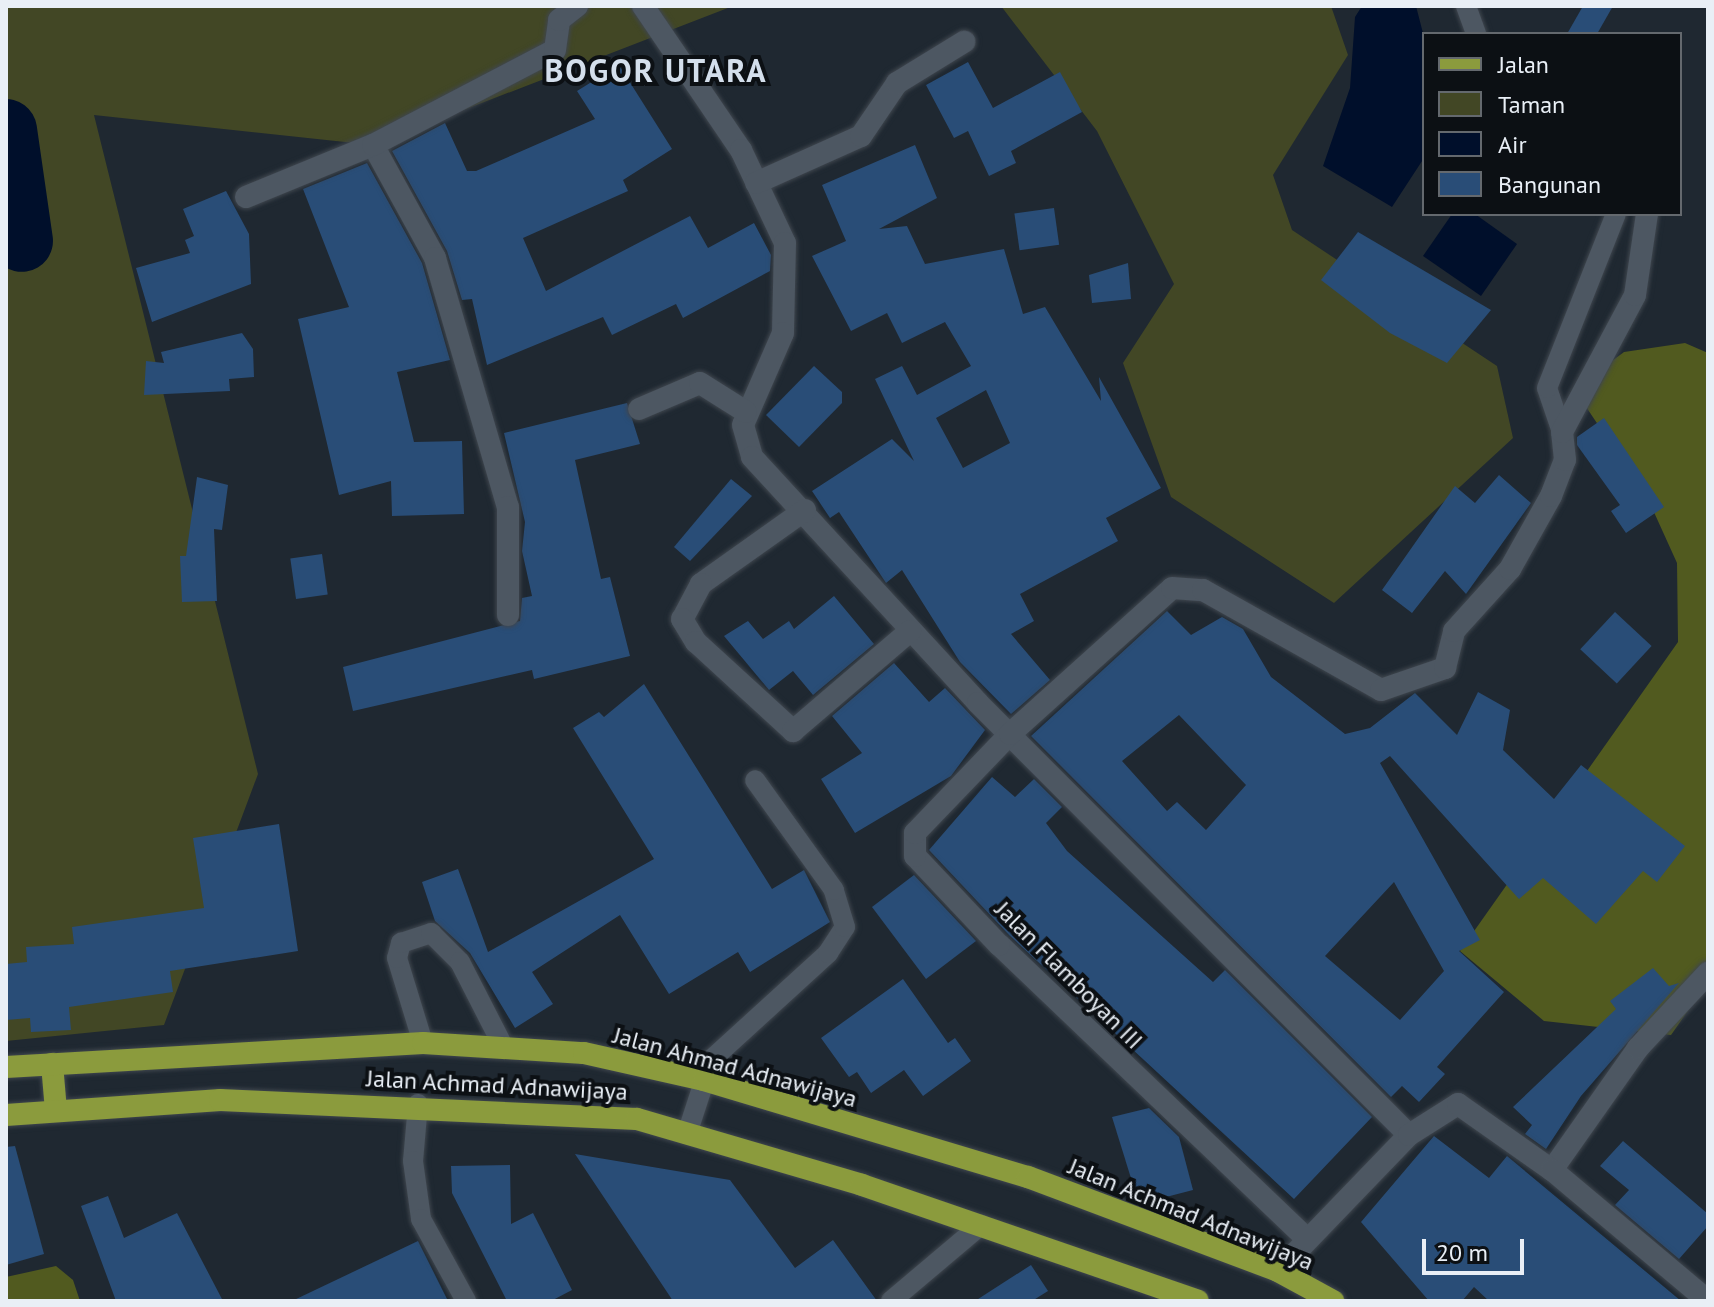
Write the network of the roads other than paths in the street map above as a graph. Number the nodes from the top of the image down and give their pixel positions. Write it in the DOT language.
graph roads {
  1 [pos="577,6"];
  2 [pos="643,6"];
  3 [pos="1466,6"];
  4 [pos="1475,32"];
  5 [pos="964,42"];
  6 [pos="373,145"];
  7 [pos="756,183"];
  8 [pos="246,197"];
  9 [pos="1615,216"];
  10 [pos="1647,216"];
  11 [pos="639,409"];
  12 [pos="746,412"];
  13 [pos="1562,432"];
  14 [pos="805,510"];
  15 [pos="508,615"];
  16 [pos="910,631"];
  17 [pos="1010,734"];
  18 [pos="755,780"];
  19 [pos="1708,973"];
  20 [pos="423,1043"];
  21 [pos="504,1048"];
  22 [pos="52,1064"];
  23 [pos="6,1067"];
  24 [pos="704,1080"];
  25 [pos="418,1104"];
  26 [pos="56,1111"];
  27 [pos="6,1115"];
  28 [pos="687,1134"];
  29 [pos="1409,1135"];
  30 [pos="1552,1170"];
  31 [pos="1028,1177"];
  32 [pos="981,1225"];
  33 [pos="1306,1238"];
  34 [pos="1278,1271"];
  35 [pos="466,1301"];
  36 [pos="891,1301"];
  37 [pos="1198,1301"];
  38 [pos="1333,1301"];
  39 [pos="1708,1301"];
  1 -- 6 [label="street"];
  2 -- 7 [label="street"];
  3 -- 4 [label="lane"];
  5 -- 7 [label="street"];
  6 -- 8 [label="street"];
  6 -- 15 [label="street"];
  7 -- 12 [label="street"];
  9 -- 13 [label="lane"];
  10 -- 13 [label="street"];
  11 -- 12 [label="street"];
  12 -- 14 [label="street"];
  13 -- 17 [label="street"];
  14 -- 16 [label="street"];
  14 -- 16 [label="street"];
  16 -- 17 [label="street"];
  17 -- 29 [label="street"];
  17 -- 33 [label="street, Jalan Flamboyan III"];
  18 -- 24 [label="lane"];
  19 -- 30 [label="street"];
  20 -- 21 [label="main road, Jalan Ahmad Adnawijaya"];
  20 -- 21 [label="lane"];
  20 -- 22 [label="main road, Jalan Achmad Adnawijaya"];
  21 -- 24 [label="main road, Jalan Ahmad Adnawijaya"];
  22 -- 23 [label="main road, Jalan Achmad Adnawijaya"];
  22 -- 26 [label="main road"];
  24 -- 28 [label="lane"];
  24 -- 31 [label="main road, Jalan Ahmad Adnawijaya"];
  25 -- 26 [label="main road, Jalan Achmad Adnawijaya"];
  25 -- 28 [label="main road, Jalan Achmad Adnawijaya"];
  25 -- 35 [label="lane"];
  26 -- 27 [label="main road, Jalan Achmad Adnawijaya"];
  28 -- 32 [label="main road, Jalan Achmad Adnawijaya"];
  29 -- 30 [label="street"];
  29 -- 33 [label="street"];
  30 -- 39 [label="street"];
  31 -- 34 [label="main road, Jalan Achmad Adnawijaya"];
  32 -- 36 [label="lane"];
  32 -- 37 [label="main road, Jalan Achmad Adnawijaya"];
  33 -- 34 [label="street"];
  34 -- 38 [label="main road, Jalan Achmad Adnawijaya"];
}
